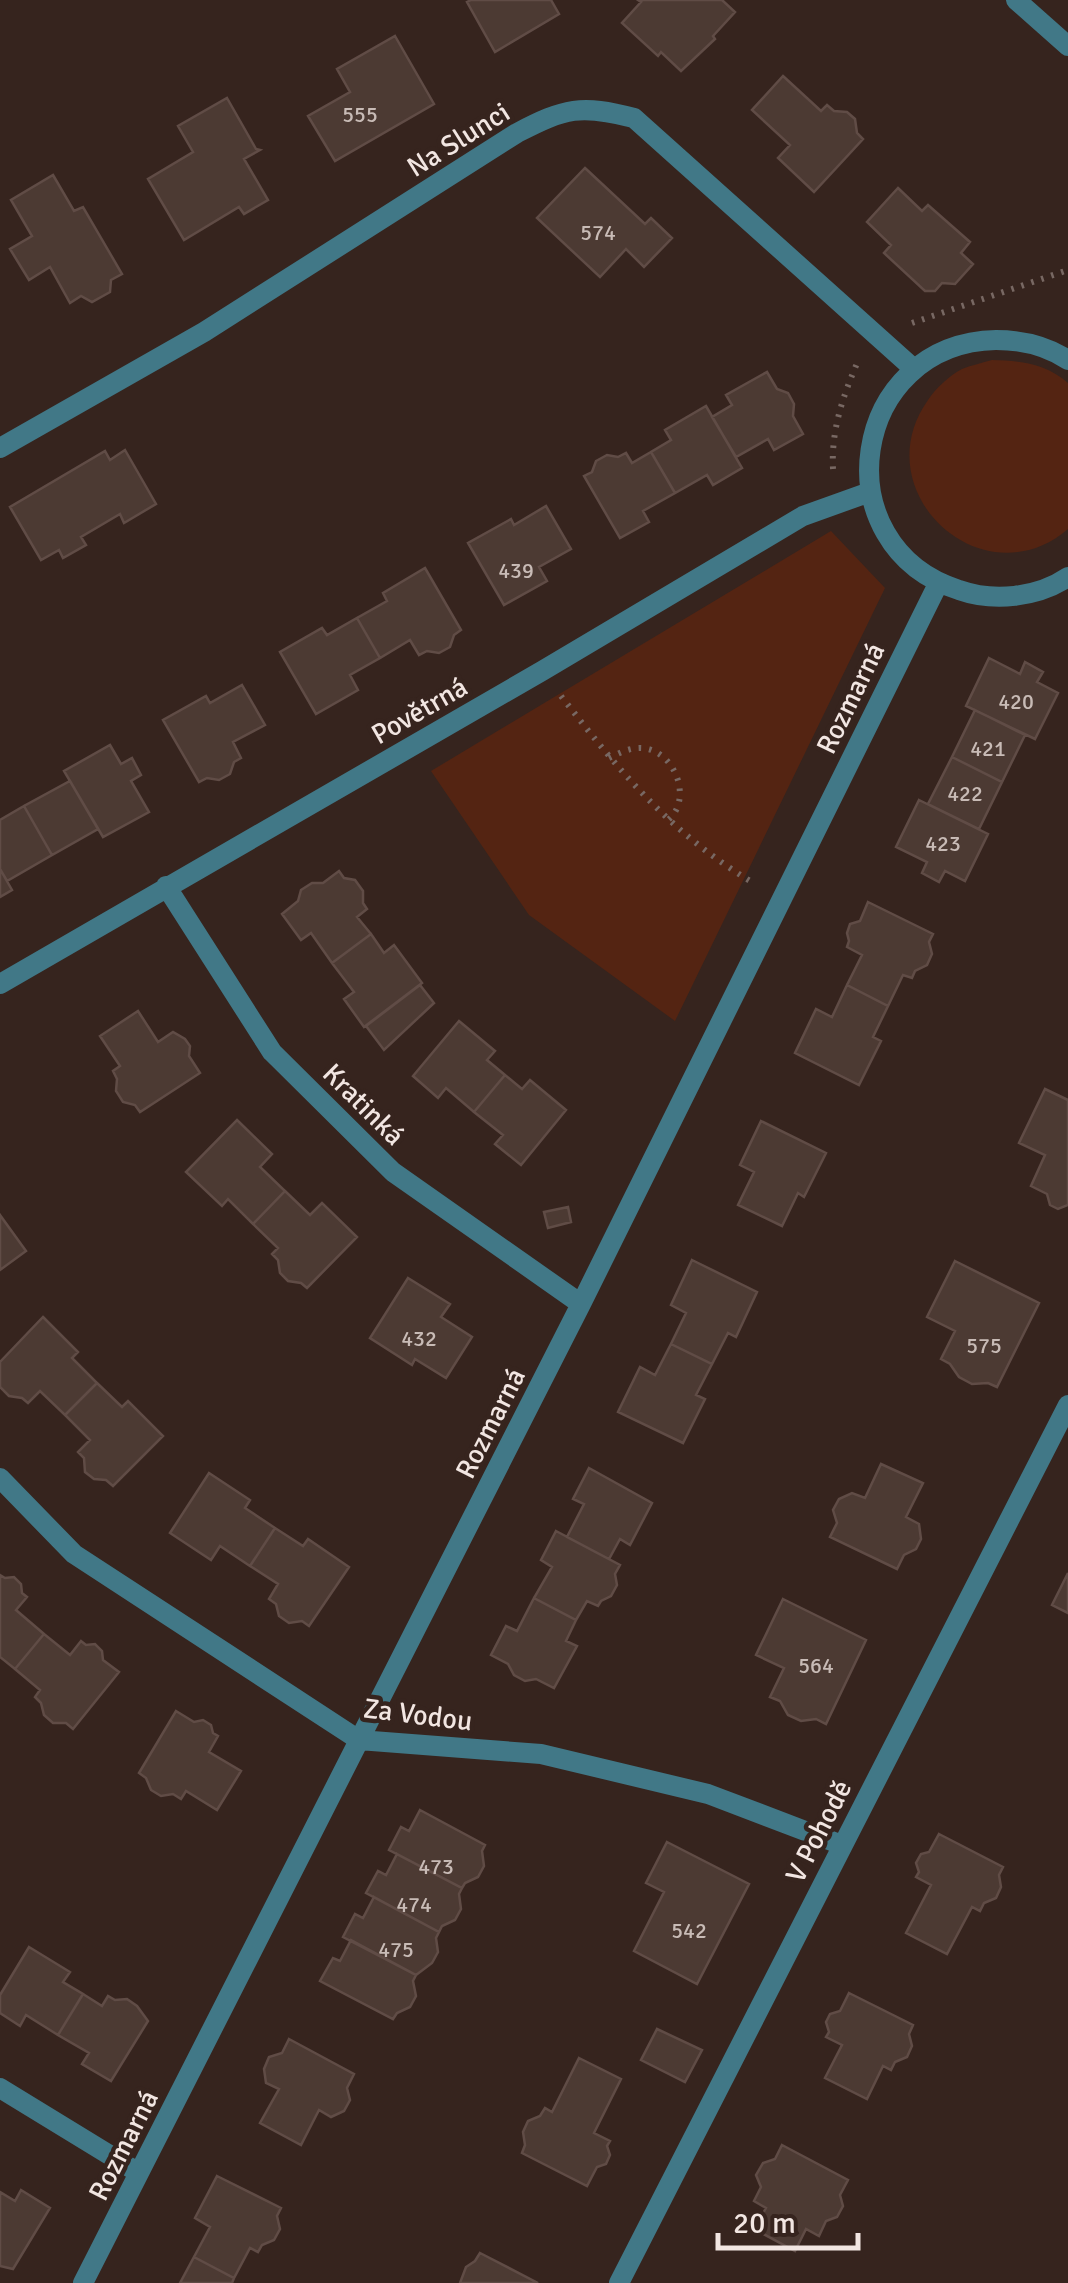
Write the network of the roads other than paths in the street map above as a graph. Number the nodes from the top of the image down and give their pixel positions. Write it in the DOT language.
graph roads {
  1 [pos="1016,0"];
  2 [pos="1068,46"];
  3 [pos="1065,352"];
  4 [pos="914,369"];
  5 [pos="0,448"];
  6 [pos="870,492"];
  7 [pos="1068,576"];
  8 [pos="938,584"];
  9 [pos="166,886"];
  10 [pos="0,984"];
  11 [pos="582,1304"];
  12 [pos="1068,1405"];
  13 [pos="0,1478"];
  14 [pos="359,1740"];
  15 [pos="842,1844"];
  16 [pos="0,2088"];
  17 [pos="139,2173"];
  18 [pos="83,2283"];
  19 [pos="619,2283"];
  1 -- 2 [label="street"];
  3 -- 4 [label="street"];
  4 -- 5 [label="street, Na Slunci"];
  4 -- 6 [label="street"];
  6 -- 8 [label="street"];
  6 -- 9 [label="street, Povětrná"];
  7 -- 8 [label="street"];
  8 -- 11 [label="street, Rozmarná"];
  9 -- 10 [label="street, Povětrná"];
  9 -- 11 [label="street, Kratinká"];
  11 -- 14 [label="street, Rozmarná"];
  12 -- 15 [label="street, V Pohodě"];
  13 -- 14 [label="street, Za Vodou"];
  14 -- 15 [label="street, Za Vodou"];
  14 -- 17 [label="street, Rozmarná"];
  15 -- 19 [label="street, V Pohodě"];
  16 -- 17 [label="street"];
  17 -- 18 [label="street, Rozmarná"];
}
